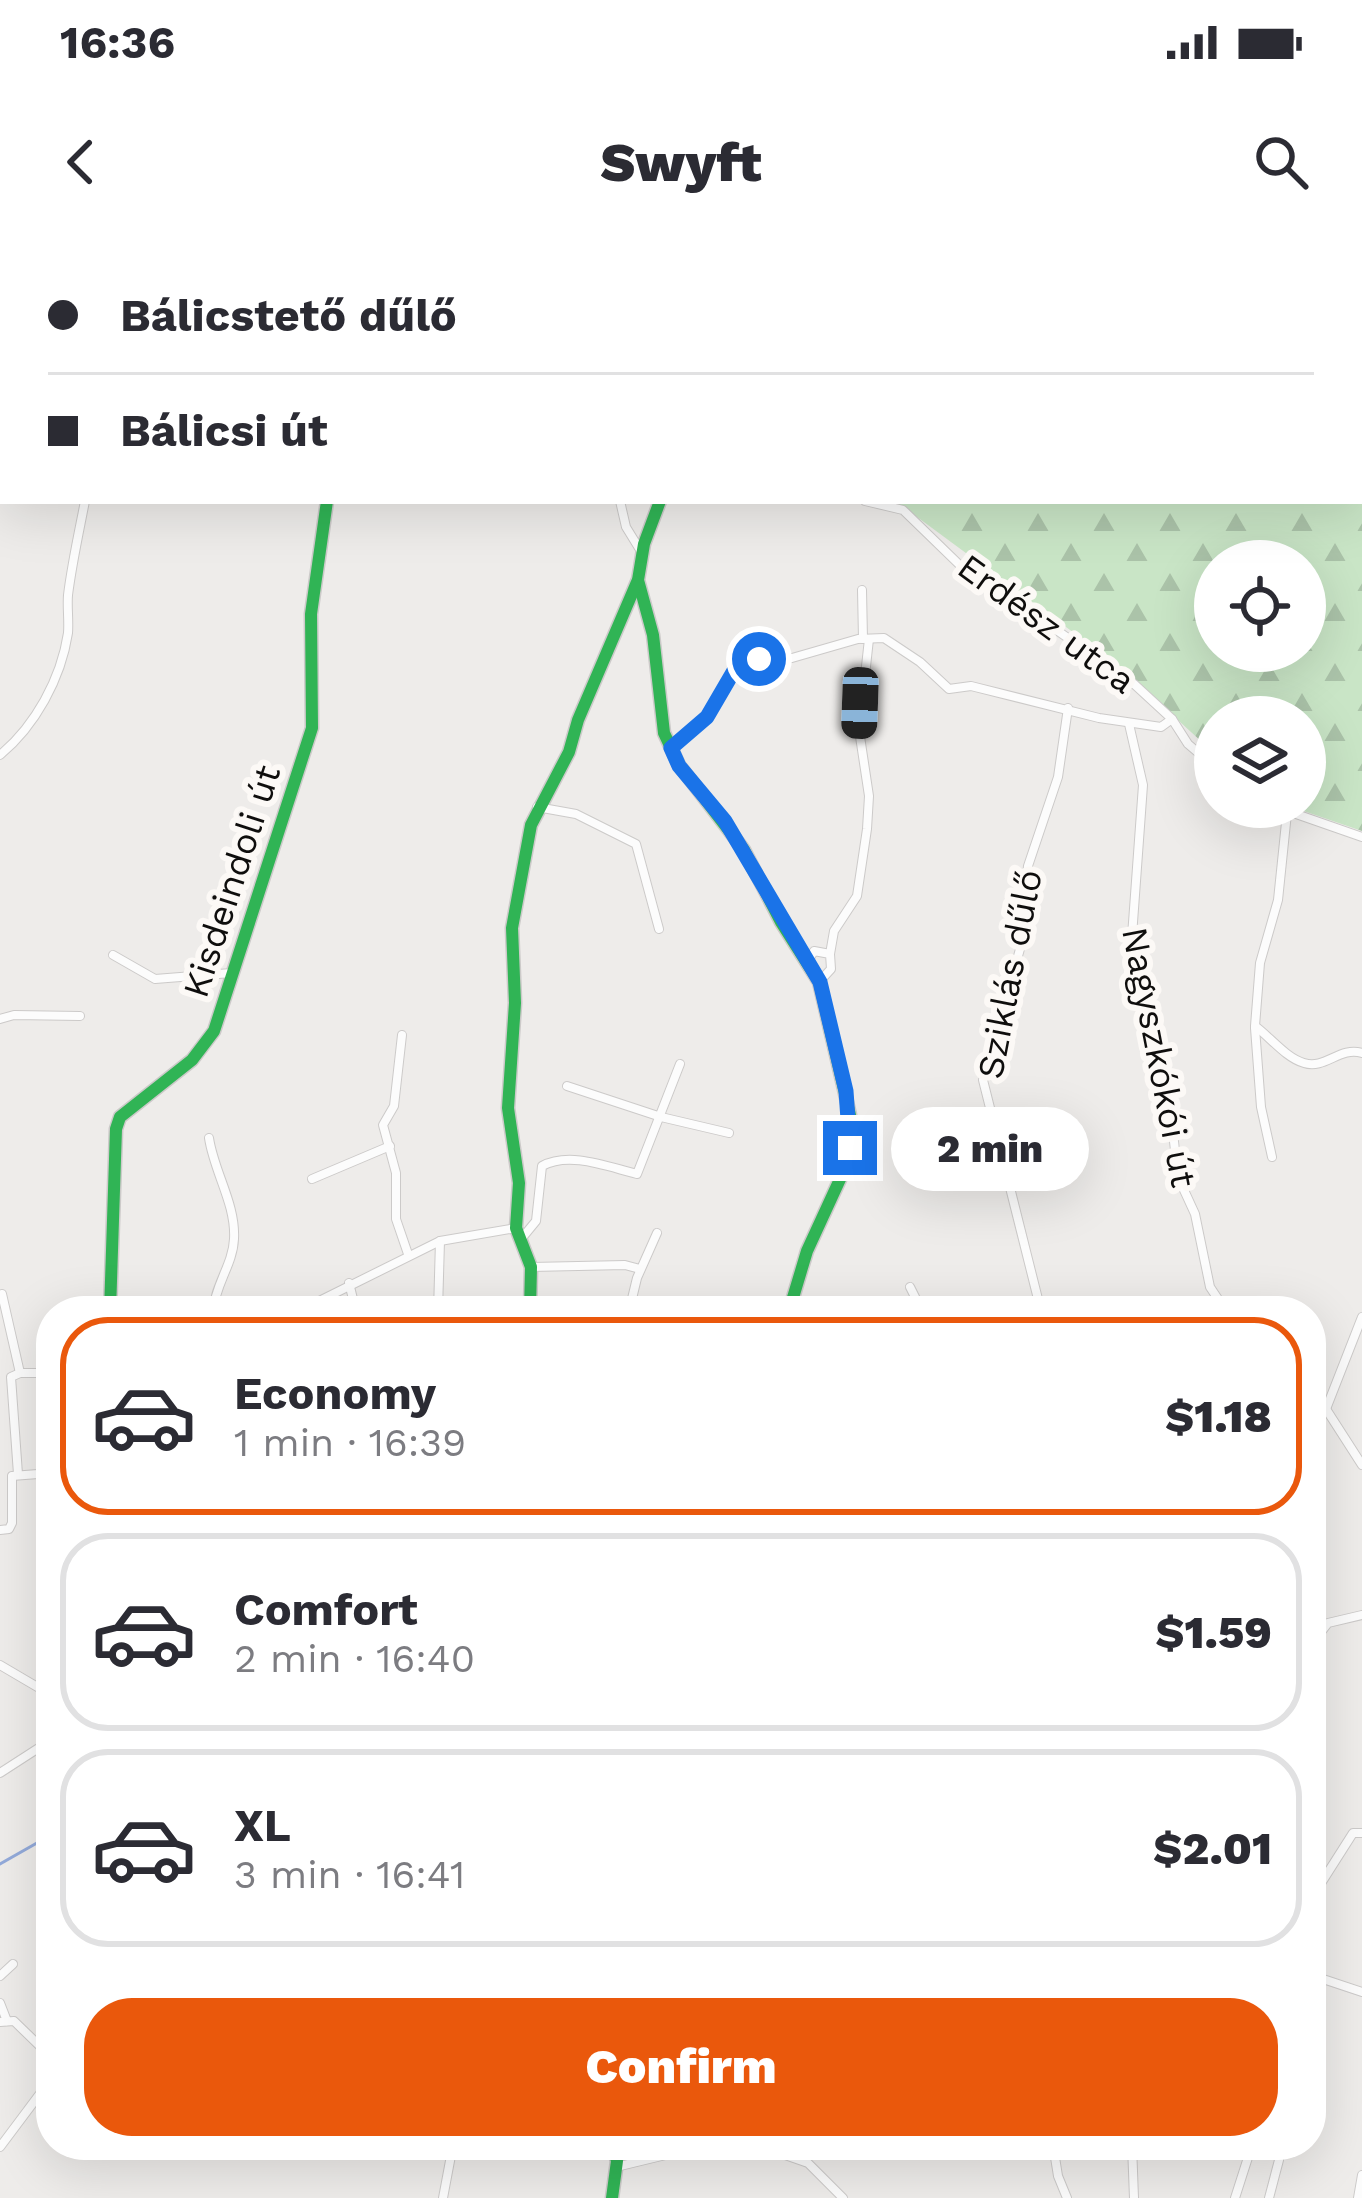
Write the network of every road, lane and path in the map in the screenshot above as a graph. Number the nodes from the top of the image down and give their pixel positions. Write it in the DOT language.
graph roads {
  1 [pos="84,504"];
  2 [pos="326,504"];
  3 [pos="621,504"];
  4 [pos="659,504"];
  5 [pos="878,504"];
  6 [pos="643,554"];
  7 [pos="638,580"];
  8 [pos="862,590"];
  9 [pos="866,639"];
  10 [pos="1068,708"];
  11 [pos="1172,719"];
  12 [pos="1129,724"];
  13 [pos="671,748"];
  14 [pos="1194,749"];
  15 [pos="0,755"];
  16 [pos="537,807"];
  17 [pos="1326,825"];
  18 [pos="1285,828"];
  19 [pos="1362,837"];
  20 [pos="659,929"];
  21 [pos="830,954"];
  22 [pos="113,955"];
  23 [pos="806,963"];
  24 [pos="231,973"];
  25 [pos="820,982"];
  26 [pos="80,1016"];
  27 [pos="0,1019"];
  28 [pos="1255,1026"];
  29 [pos="402,1035"];
  30 [pos="1362,1053"];
  31 [pos="680,1064"];
  32 [pos="567,1086"];
  33 [pos="661,1117"];
  34 [pos="729,1133"];
  35 [pos="209,1138"];
  36 [pos="389,1146"];
  37 [pos="1272,1157"];
  38 [pos="312,1179"];
  39 [pos="519,1233"];
  40 [pos="657,1233"];
  41 [pos="440,1241"];
  42 [pos="408,1254"];
  43 [pos="531,1267"];
  44 [pos="640,1268"];
  45 [pos="349,1283"];
  46 [pos="910,1287"];
  47 [pos="2,1294"];
  48 [pos="110,1296"];
  49 [pos="216,1296"];
  50 [pos="326,1296"];
  51 [pos="352,1296"];
  52 [pos="439,1296"];
  53 [pos="530,1296"];
  54 [pos="633,1296"];
  55 [pos="793,1296"];
  56 [pos="914,1296"];
  57 [pos="1037,1296"];
  58 [pos="1216,1296"];
  59 [pos="1362,1317"];
  60 [pos="20,1373"];
  61 [pos="36,1373"];
  62 [pos="1326,1409"];
  63 [pos="1362,1465"];
  64 [pos="36,1473"];
  65 [pos="18,1474"];
  66 [pos="0,1530"];
  67 [pos="1362,1615"];
  68 [pos="1326,1626"];
  69 [pos="0,1665"];
  70 [pos="36,1686"];
  71 [pos="36,1750"];
  72 [pos="0,1773"];
  73 [pos="1362,1833"];
  74 [pos="1326,1875"];
  75 [pos="13,1964"];
  76 [pos="0,1976"];
  77 [pos="1326,1981"];
  78 [pos="1362,1992"];
  79 [pos="0,2003"];
  80 [pos="3,2021"];
  81 [pos="36,2041"];
  82 [pos="36,2099"];
  83 [pos="0,2146"];
  84 [pos="450,2160"];
  85 [pos="615,2160"];
  86 [pos="645,2160"];
  87 [pos="799,2160"];
  88 [pos="1055,2160"];
  89 [pos="1133,2160"];
  90 [pos="1247,2160"];
  91 [pos="1279,2160"];
  92 [pos="616,2167"];
  93 [pos="1362,2175"];
  94 [pos="443,2198"];
  95 [pos="612,2198"];
  96 [pos="843,2198"];
  97 [pos="1067,2198"];
  98 [pos="1134,2198"];
  99 [pos="1234,2198"];
  100 [pos="1269,2198"];
  101 [pos="1358,2198"];
  1 -- 15 [label="street"];
  2 -- 24 [label="street, Kisdeindoli út"];
  3 -- 6 [label="street"];
  4 -- 6 [label="street"];
  5 -- 11 [label="street, Erdész utca"];
  6 -- 7 [label="street"];
  7 -- 13 [label="street"];
  7 -- 16 [label="street"];
  8 -- 9 [label="street"];
  9 -- 10 [label="street"];
  9 -- 13 [label="street"];
  9 -- 21 [label="street"];
  10 -- 12 [label="street"];
  10 -- 57 [label="street, Sziklás dűlő"];
  11 -- 12 [label="street"];
  11 -- 14 [label="street, Erdész utca"];
  12 -- 58 [label="street, Nagyszkókói út"];
  13 -- 23 [label="street"];
  16 -- 20 [label="street"];
  16 -- 39 [label="street"];
  17 -- 19 [label="street"];
  18 -- 28 [label="street"];
  21 -- 23 [label="street"];
  21 -- 25 [label="street"];
  22 -- 24 [label="street"];
  23 -- 25 [label="street"];
  24 -- 48 [label="street, Kisdeindoli út"];
  25 -- 55 [label="street"];
  26 -- 27 [label="street"];
  28 -- 30 [label="street"];
  28 -- 37 [label="street"];
  29 -- 36 [label="street"];
  31 -- 33 [label="street"];
  32 -- 33 [label="street"];
  33 -- 34 [label="street"];
  33 -- 39 [label="street"];
  35 -- 49 [label="street"];
  36 -- 38 [label="street"];
  36 -- 42 [label="street"];
  39 -- 41 [label="street"];
  39 -- 43 [label="street"];
  40 -- 44 [label="street"];
  41 -- 42 [label="street"];
  41 -- 52 [label="street"];
  42 -- 45 [label="street"];
  43 -- 44 [label="street"];
  43 -- 53 [label="street"];
  44 -- 54 [label="street"];
  45 -- 50 [label="street"];
  45 -- 51 [label="street"];
  46 -- 56 [label="street"];
  47 -- 60 [label="street"];
  59 -- 62 [label="street"];
  60 -- 61 [label="street"];
  60 -- 65 [label="street"];
  62 -- 63 [label="street"];
  64 -- 65 [label="street"];
  65 -- 66 [label="street"];
  67 -- 68 [label="street"];
  69 -- 70 [label="street"];
  71 -- 72 [label="street"];
  73 -- 74 [label="street"];
  75 -- 76 [label="street"];
  77 -- 78 [label="street"];
  79 -- 80 [label="street"];
  80 -- 81 [label="street"];
  82 -- 83 [label="street"];
  84 -- 94 [label="street"];
  85 -- 92 [label="street"];
  86 -- 92 [label="street"];
  87 -- 96 [label="street"];
  88 -- 97 [label="street"];
  89 -- 98 [label="street"];
  90 -- 99 [label="street"];
  91 -- 100 [label="street"];
  92 -- 95 [label="street"];
  93 -- 101 [label="street"];
}
